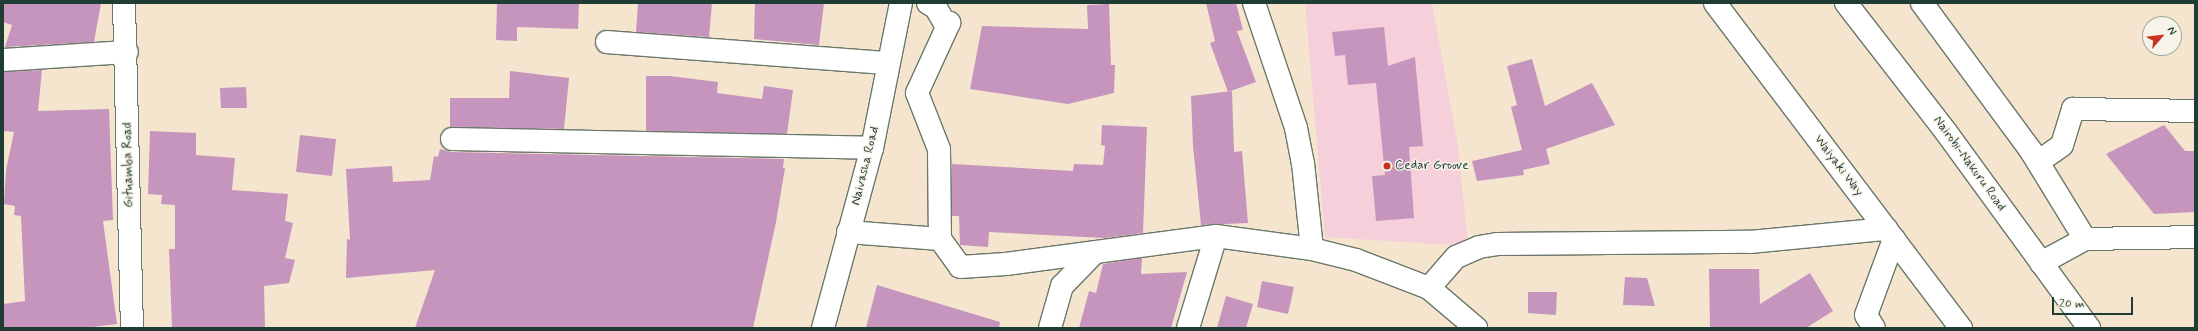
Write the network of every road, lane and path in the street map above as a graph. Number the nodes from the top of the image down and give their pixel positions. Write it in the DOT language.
graph roads {
  1 [pos="124,3"];
  2 [pos="901,3"];
  3 [pos="928,3"];
  4 [pos="1254,3"];
  5 [pos="1715,3"];
  6 [pos="1846,3"];
  7 [pos="1922,3"];
  8 [pos="607,42"];
  9 [pos="127,52"];
  10 [pos="3,60"];
  11 [pos="888,63"];
  12 [pos="2195,111"];
  13 [pos="452,139"];
  14 [pos="872,148"];
  15 [pos="2038,162"];
  16 [pos="848,232"];
  17 [pos="1890,234"];
  18 [pos="1216,236"];
  19 [pos="2195,237"];
  20 [pos="940,239"];
  21 [pos="2085,239"];
  22 [pos="1312,249"];
  23 [pos="1095,252"];
  24 [pos="2041,263"];
  25 [pos="1429,288"];
  26 [pos="132,328"];
  27 [pos="823,328"];
  28 [pos="1050,328"];
  29 [pos="1188,328"];
  30 [pos="1476,328"];
  31 [pos="1874,328"];
  32 [pos="1961,328"];
  33 [pos="2089,328"];
  1 -- 9 [label="main road, Gituamba Road"];
  2 -- 11 [label="main road, Naivasha Road"];
  3 -- 20 [label="main road"];
  4 -- 22 [label="main road"];
  5 -- 17 [label="main road, Waiyaki Way"];
  6 -- 24 [label="main road, Nairobi-Nakuru Road"];
  7 -- 15 [label="main road"];
  8 -- 11 [label="main road"];
  9 -- 10 [label="main road"];
  9 -- 26 [label="main road, Gituamba Road"];
  11 -- 14 [label="main road, Naivasha Road"];
  12 -- 15 [label="main road"];
  13 -- 14 [label="main road"];
  14 -- 16 [label="main road, Naivasha Road"];
  15 -- 21 [label="main road"];
  16 -- 20 [label="main road"];
  16 -- 27 [label="main road, Naivasha Road"];
  17 -- 25 [label="main road"];
  17 -- 31 [label="main road"];
  17 -- 32 [label="main road, Waiyaki Way"];
  18 -- 22 [label="main road"];
  18 -- 23 [label="main road"];
  18 -- 29 [label="main road"];
  19 -- 21 [label="main road"];
  20 -- 23 [label="main road"];
  21 -- 24 [label="main road"];
  22 -- 25 [label="main road"];
  23 -- 28 [label="main road"];
  24 -- 33 [label="main road, Nairobi-Nakuru Road"];
  25 -- 30 [label="main road"];
}
